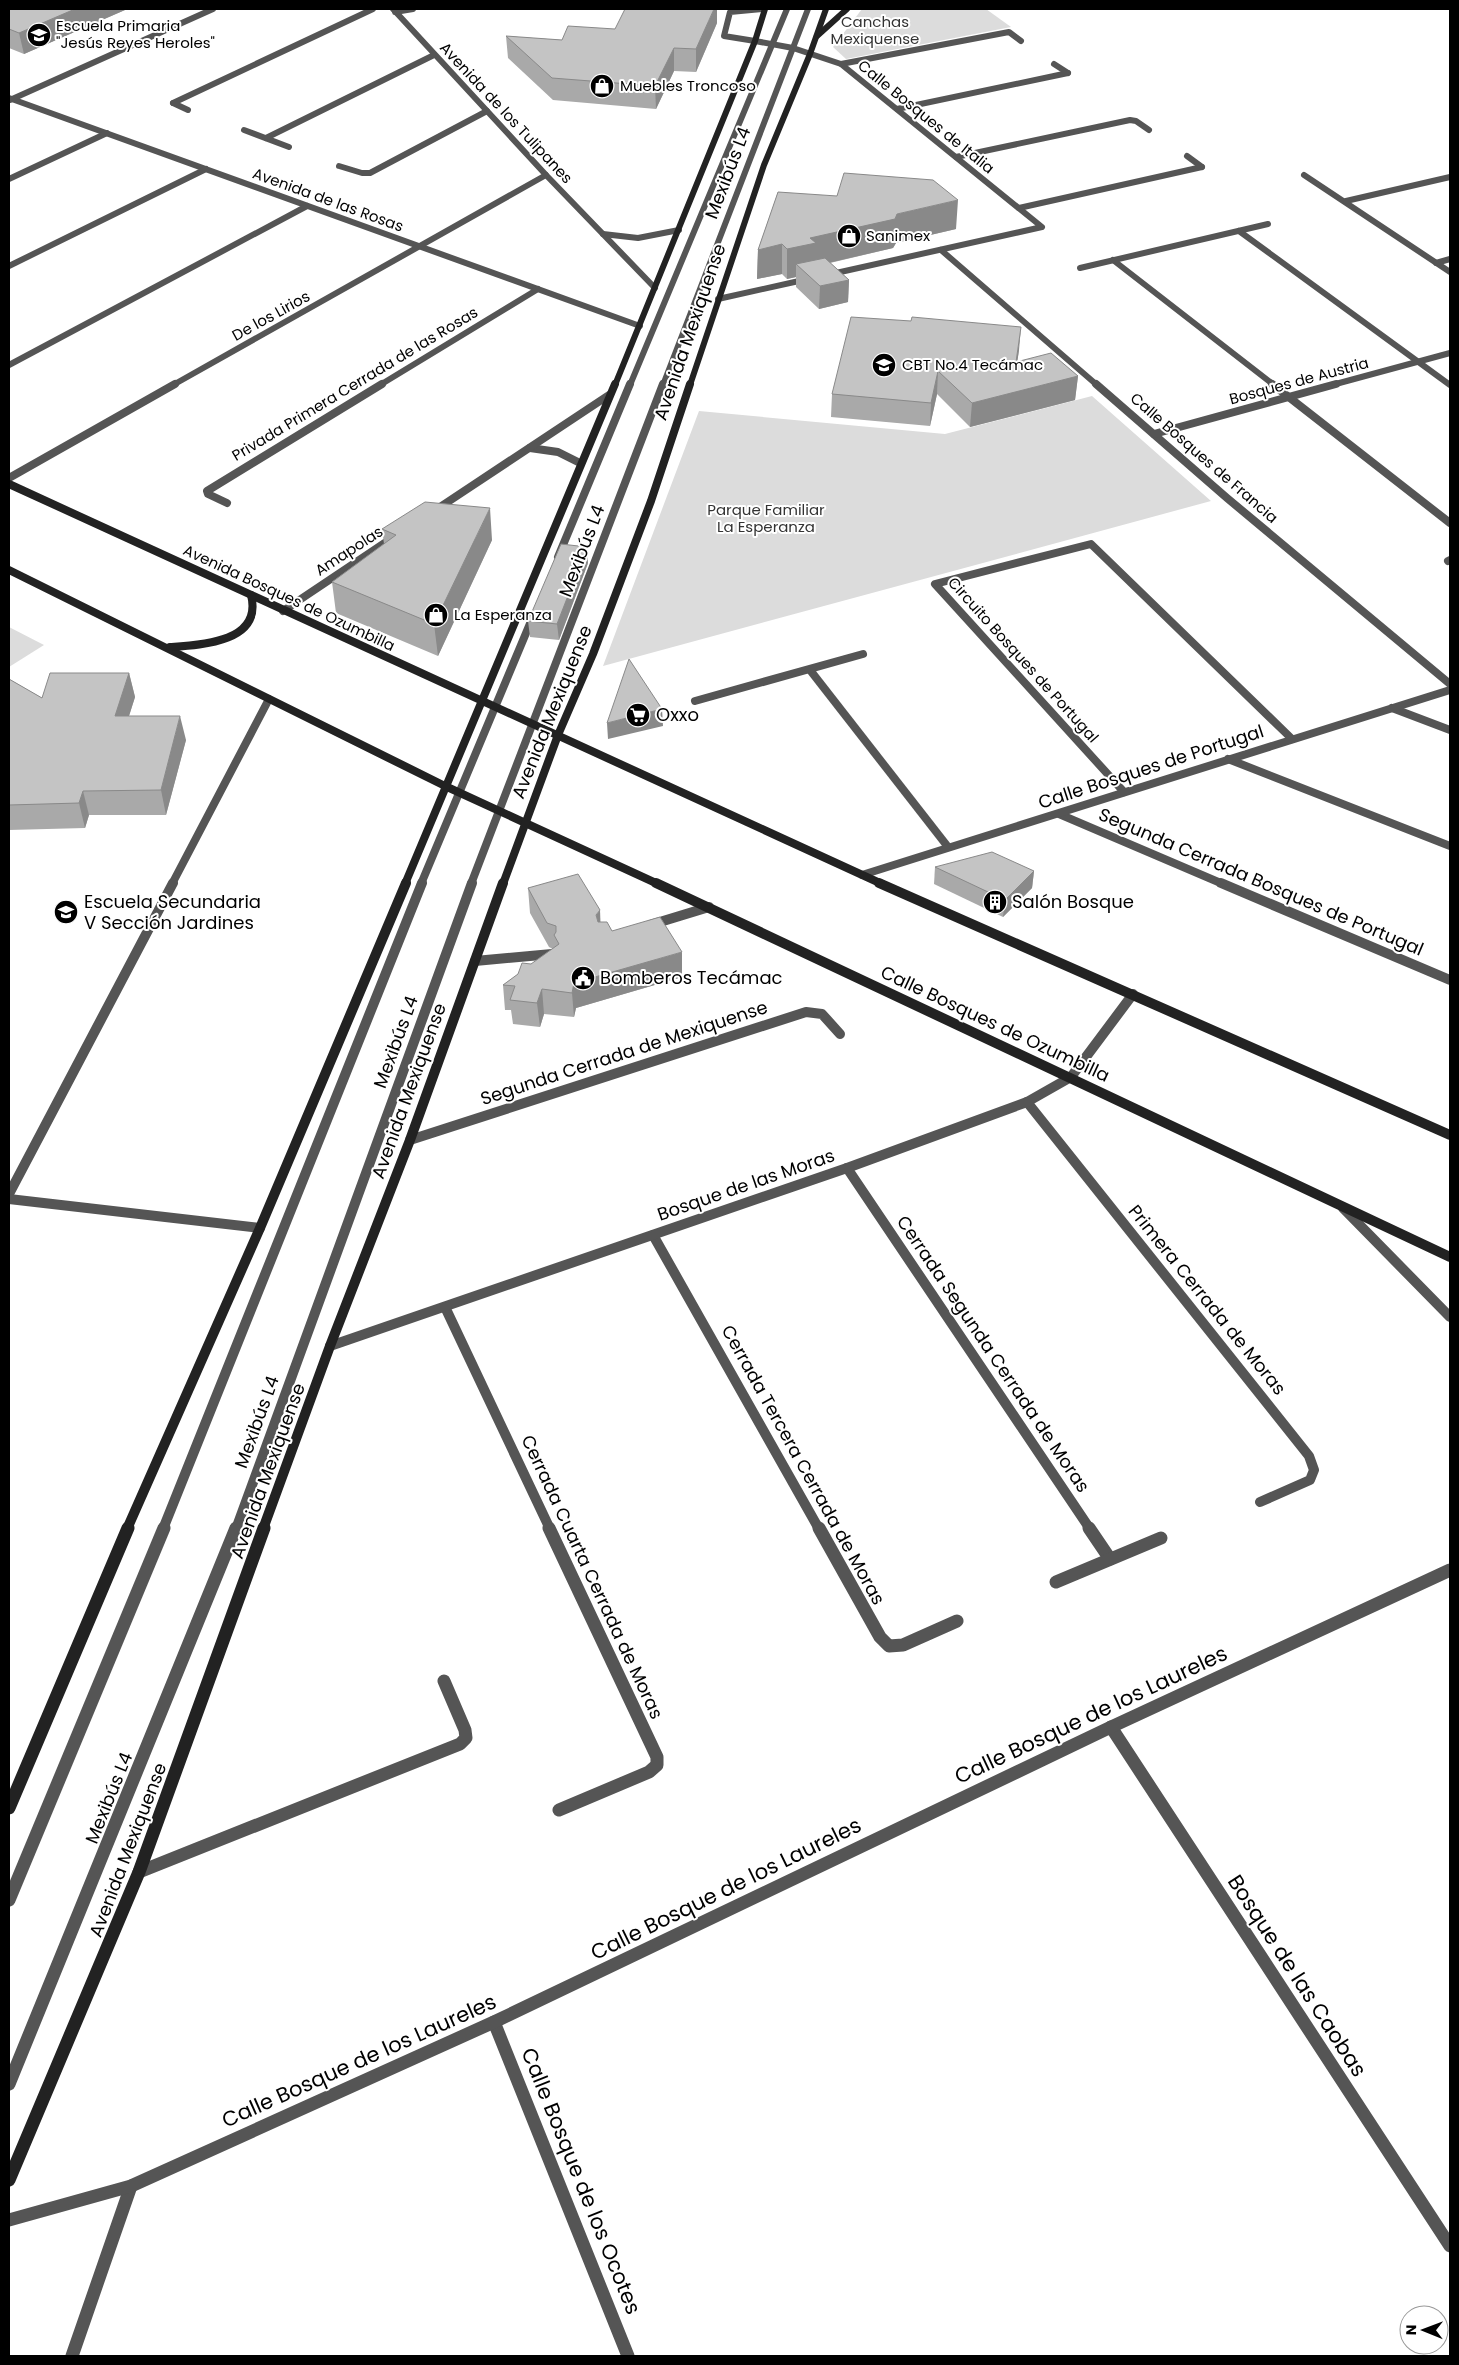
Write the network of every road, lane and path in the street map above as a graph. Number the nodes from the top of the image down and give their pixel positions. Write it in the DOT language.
graph roads {
  1 [pos="213,9"];
  2 [pos="373,9"];
  3 [pos="413,9"];
  4 [pos="764,9"];
  5 [pos="787,9"];
  6 [pos="808,9"];
  7 [pos="826,9"];
  8 [pos="846,9"];
  9 [pos="394,10"];
  10 [pos="817,36"];
  11 [pos="755,41"];
  12 [pos="1021,41"];
  13 [pos="772,44"];
  14 [pos="793,48"];
  15 [pos="810,54"];
  16 [pos="434,55"];
  17 [pos="841,64"];
  18 [pos="1054,64"];
  19 [pos="10,99"];
  20 [pos="188,110"];
  21 [pos="897,110"];
  22 [pos="487,111"];
  23 [pos="244,130"];
  24 [pos="1149,130"];
  25 [pos="108,133"];
  26 [pos="266,138"];
  27 [pos="289,147"];
  28 [pos="956,156"];
  29 [pos="1187,156"];
  30 [pos="339,166"];
  31 [pos="206,169"];
  32 [pos="546,175"];
  33 [pos="1304,175"];
  34 [pos="1450,177"];
  35 [pos="9,179"];
  36 [pos="1346,201"];
  37 [pos="307,206"];
  38 [pos="1020,208"];
  39 [pos="1268,224"];
  40 [pos="679,230"];
  41 [pos="1239,231"];
  42 [pos="603,234"];
  43 [pos="420,246"];
  44 [pos="941,250"];
  45 [pos="1450,259"];
  46 [pos="1113,260"];
  47 [pos="1436,262"];
  48 [pos="9,266"];
  49 [pos="1080,268"];
  50 [pos="1450,272"];
  51 [pos="655,288"];
  52 [pos="538,289"];
  53 [pos="718,299"];
  54 [pos="640,326"];
  55 [pos="1450,353"];
  56 [pos="1418,362"];
  57 [pos="9,365"];
  58 [pos="1450,385"];
  59 [pos="609,395"];
  60 [pos="1288,399"];
  61 [pos="1154,434"];
  62 [pos="530,448"];
  63 [pos="580,463"];
  64 [pos="9,478"];
  65 [pos="9,484"];
  66 [pos="227,503"];
  67 [pos="423,518"];
  68 [pos="1450,523"];
  69 [pos="398,535"];
  70 [pos="553,569"];
  71 [pos="9,570"];
  72 [pos="251,595"];
  73 [pos="538,606"];
  74 [pos="283,611"];
  75 [pos="169,647"];
  76 [pos="863,654"];
  77 [pos="810,670"];
  78 [pos="1450,684"];
  79 [pos="1450,690"];
  80 [pos="269,699"];
  81 [pos="480,701"];
  82 [pos="695,701"];
  83 [pos="495,708"];
  84 [pos="1392,708"];
  85 [pos="533,724"];
  86 [pos="1450,730"];
  87 [pos="558,734"];
  88 [pos="1292,739"];
  89 [pos="1228,759"];
  90 [pos="445,786"];
  91 [pos="458,792"];
  92 [pos="1124,792"];
  93 [pos="498,811"];
  94 [pos="1059,814"];
  95 [pos="525,822"];
  96 [pos="1450,846"];
  97 [pos="948,847"];
  98 [pos="862,874"];
  99 [pos="709,907"];
  100 [pos="641,928"];
  101 [pos="552,954"];
  102 [pos="474,961"];
  103 [pos="1450,980"];
  104 [pos="1133,994"];
  105 [pos="840,1034"];
  106 [pos="1071,1077"];
  107 [pos="1027,1102"];
  108 [pos="1450,1135"];
  109 [pos="410,1140"];
  110 [pos="848,1168"];
  111 [pos="9,1194"];
  112 [pos="9,1199"];
  113 [pos="1342,1208"];
  114 [pos="260,1228"];
  115 [pos="653,1235"];
  116 [pos="1450,1257"];
  117 [pos="445,1307"];
  118 [pos="1450,1317"];
  119 [pos="330,1346"];
  120 [pos="1260,1502"];
  121 [pos="1161,1538"];
  122 [pos="1110,1559"];
  123 [pos="1450,1570"];
  124 [pos="1056,1582"];
  125 [pos="957,1621"];
  126 [pos="444,1681"];
  127 [pos="1111,1727"];
  128 [pos="9,1808"];
  129 [pos="559,1810"];
  130 [pos="139,1872"];
  131 [pos="9,1900"];
  132 [pos="494,2022"];
  133 [pos="9,2084"];
  134 [pos="9,2180"];
  135 [pos="131,2186"];
  136 [pos="9,2220"];
  137 [pos="1450,2246"];
  138 [pos="72,2356"];
  139 [pos="628,2356"];
  1 -- 19 [label="street"];
  2 -- 20 [label="street"];
  3 -- 9 [label="street"];
  4 -- 11 [label="main road"];
  4 -- 11 [label="street, Calle Bosques de Italia"];
  5 -- 13 [label="street, Mexibús L4"];
  6 -- 14 [label="street, Mexibús L4"];
  7 -- 10 [label="main road, Avenida Mexiquense"];
  8 -- 10 [label="main road"];
  9 -- 16 [label="street, Avenida de los Tulipanes"];
  10 -- 15 [label="main road, Avenida Mexiquense"];
  11 -- 13 [label="street, Calle Bosques de Italia"];
  11 -- 40 [label="main road"];
  12 -- 17 [label="street"];
  13 -- 14 [label="street, Calle Bosques de Italia"];
  13 -- 70 [label="street, Mexibús L4"];
  14 -- 15 [label="street, Calle Bosques de Italia"];
  14 -- 85 [label="street, Mexibús L4"];
  15 -- 17 [label="street, Calle Bosques de Italia"];
  15 -- 53 [label="main road, Avenida Mexiquense"];
  16 -- 22 [label="street, Avenida de los Tulipanes"];
  16 -- 26 [label="street"];
  17 -- 21 [label="street, Calle Bosques de Italia"];
  18 -- 21 [label="street"];
  19 -- 25 [label="street, Avenida de las Rosas"];
  21 -- 28 [label="street, Calle Bosques de Italia"];
  22 -- 30 [label="street"];
  22 -- 32 [label="street, Avenida de los Tulipanes"];
  23 -- 26 [label="street"];
  24 -- 28 [label="street"];
  25 -- 31 [label="street, Avenida de las Rosas"];
  25 -- 35 [label="street"];
  26 -- 27 [label="street"];
  28 -- 38 [label="street, Calle Bosques de Italia"];
  29 -- 38 [label="street"];
  31 -- 37 [label="street, Avenida de las Rosas"];
  31 -- 48 [label="street"];
  32 -- 42 [label="street, Avenida de los Tulipanes"];
  32 -- 43 [label="street, De los Lirios"];
  33 -- 36 [label="street"];
  34 -- 36 [label="street"];
  36 -- 47 [label="street"];
  37 -- 43 [label="street, Avenida de las Rosas"];
  37 -- 57 [label="street"];
  38 -- 44 [label="street, Calle Bosques de Italia"];
  39 -- 41 [label="street"];
  40 -- 42 [label="street"];
  40 -- 51 [label="main road"];
  41 -- 46 [label="street"];
  41 -- 56 [label="street"];
  42 -- 51 [label="street, Avenida de los Tulipanes"];
  43 -- 52 [label="street, Avenida de las Rosas"];
  43 -- 64 [label="street, De los Lirios"];
  44 -- 53 [label="street"];
  44 -- 61 [label="street, Calle Bosques de Francia"];
  45 -- 47 [label="street"];
  46 -- 49 [label="street"];
  46 -- 60 [label="street"];
  47 -- 50 [label="street"];
  51 -- 54 [label="main road"];
  52 -- 54 [label="street, Avenida de las Rosas"];
  52 -- 66 [label="street, Privada Primera Cerrada de las Rosas"];
  53 -- 87 [label="main road, Avenida Mexiquense"];
  54 -- 59 [label="main road"];
  55 -- 56 [label="street, Bosques de Austria"];
  56 -- 58 [label="street"];
  56 -- 60 [label="street, Bosques de Austria"];
  59 -- 62 [label="street"];
  59 -- 63 [label="main road"];
  60 -- 61 [label="street, Bosques de Austria"];
  60 -- 68 [label="street"];
  61 -- 78 [label="street, Calle Bosques de Francia"];
  62 -- 63 [label="street"];
  62 -- 67 [label="street"];
  63 -- 81 [label="main road"];
  65 -- 72 [label="main road, Avenida Bosques de Ozumbilla"];
  69 -- 74 [label="street, Amapolas"];
  71 -- 75 [label="main road"];
  72 -- 74 [label="main road, Avenida Bosques de Ozumbilla"];
  72 -- 75 [label="main road"];
  73 -- 83 [label="street, Mexibús L4"];
  74 -- 81 [label="main road, Avenida Bosques de Ozumbilla"];
  75 -- 80 [label="main road"];
  76 -- 77 [label="street"];
  77 -- 82 [label="street"];
  77 -- 97 [label="street"];
  79 -- 84 [label="street, Calle Bosques de Portugal"];
  80 -- 90 [label="main road"];
  80 -- 111 [label="street"];
  81 -- 83 [label="main road, Avenida Bosques de Ozumbilla"];
  81 -- 90 [label="main road"];
  83 -- 85 [label="main road, Avenida Bosques de Ozumbilla"];
  83 -- 91 [label="street, Mexibús L4"];
  84 -- 86 [label="street"];
  84 -- 88 [label="street, Calle Bosques de Portugal"];
  85 -- 87 [label="main road, Avenida Bosques de Ozumbilla"];
  85 -- 93 [label="street, Mexibús L4"];
  87 -- 95 [label="main road, Avenida Mexiquense"];
  87 -- 98 [label="main road"];
  88 -- 89 [label="street, Calle Bosques de Portugal"];
  88 -- 92 [label="street, Circuito Bosques de Portugal"];
  89 -- 92 [label="street, Calle Bosques de Portugal"];
  89 -- 96 [label="street"];
  90 -- 91 [label="main road"];
  90 -- 114 [label="main road"];
  91 -- 93 [label="main road"];
  91 -- 131 [label="street, Mexibús L4"];
  92 -- 94 [label="street, Calle Bosques de Portugal"];
  93 -- 95 [label="main road"];
  93 -- 133 [label="street, Mexibús L4"];
  94 -- 97 [label="street, Calle Bosques de Portugal"];
  94 -- 103 [label="street, Segunda Cerrada Bosques de Portugal"];
  95 -- 99 [label="main road, Calle Bosques de Ozumbilla"];
  95 -- 102 [label="main road, Avenida Mexiquense"];
  97 -- 98 [label="street, Calle Bosques de Portugal"];
  98 -- 104 [label="main road"];
  99 -- 100 [label="street"];
  99 -- 106 [label="main road, Calle Bosques de Ozumbilla"];
  101 -- 102 [label="street"];
  102 -- 109 [label="main road, Avenida Mexiquense"];
  104 -- 106 [label="street, Bosque de las Moras"];
  104 -- 108 [label="main road"];
  105 -- 109 [label="street, Segunda Cerrada de Mexiquense"];
  106 -- 107 [label="street, Bosque de las Moras"];
  106 -- 113 [label="main road, Calle Bosques de Ozumbilla"];
  107 -- 110 [label="street, Bosque de las Moras"];
  107 -- 120 [label="street, Primera Cerrada de Moras"];
  109 -- 119 [label="main road, Avenida Mexiquense"];
  110 -- 115 [label="street, Bosque de las Moras"];
  110 -- 122 [label="street, Cerrada Segunda Cerrada de Moras"];
  112 -- 114 [label="street"];
  113 -- 116 [label="main road, Calle Bosques de Ozumbilla"];
  113 -- 118 [label="street"];
  114 -- 128 [label="main road"];
  115 -- 117 [label="street, Bosque de las Moras"];
  115 -- 125 [label="street, Cerrada Tercera Cerrada de Moras"];
  117 -- 119 [label="street, Bosque de las Moras"];
  117 -- 129 [label="street, Cerrada Cuarta Cerrada de Moras"];
  119 -- 130 [label="main road, Avenida Mexiquense"];
  121 -- 122 [label="street"];
  122 -- 124 [label="street"];
  123 -- 127 [label="street, Calle Bosque de los Laureles"];
  126 -- 130 [label="street"];
  127 -- 132 [label="street, Calle Bosque de los Laureles"];
  127 -- 137 [label="street, Bosque de las Caobas"];
  130 -- 134 [label="main road, Avenida Mexiquense"];
  132 -- 135 [label="street, Calle Bosque de los Laureles"];
  132 -- 139 [label="street, Calle Bosque de los Ocotes"];
  135 -- 136 [label="street, Calle Bosque de los Laureles"];
  135 -- 138 [label="street"];
}
